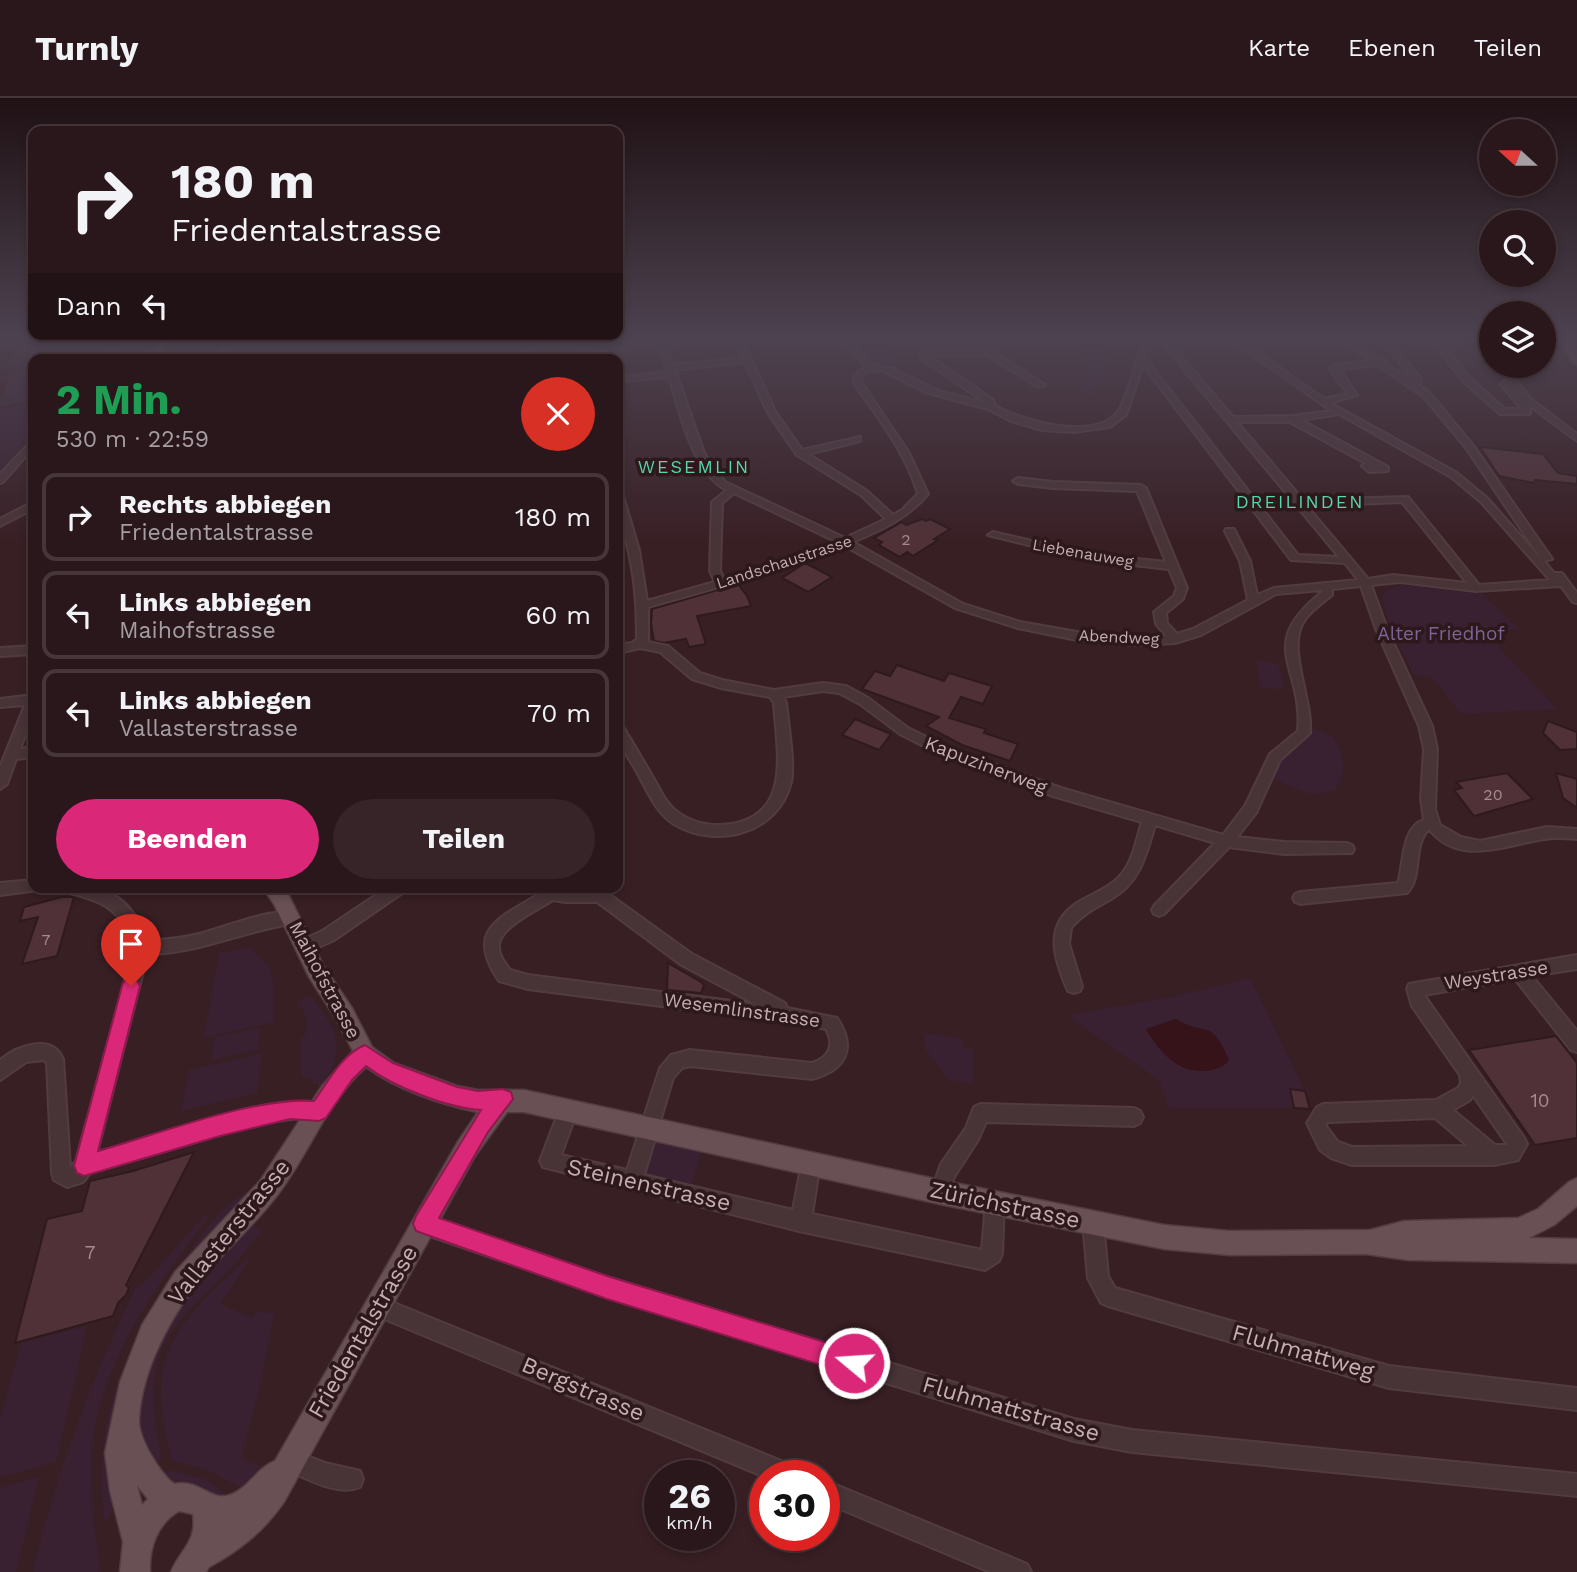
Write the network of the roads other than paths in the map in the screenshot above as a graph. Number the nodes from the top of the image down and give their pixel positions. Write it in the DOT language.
graph roads {
  1 [pos="683,406"];
  2 [pos="768,406"];
  3 [pos="873,406"];
  4 [pos="986,406"];
  5 [pos="1126,406"];
  6 [pos="1178,406"];
  7 [pos="1219,406"];
  8 [pos="1329,406"];
  9 [pos="1436,406"];
  10 [pos="1496,406"];
  11 [pos="1525,406"];
  12 [pos="1534,406"];
  13 [pos="991,407"];
  14 [pos="1339,412"];
  15 [pos="1293,419"];
  16 [pos="1231,420"];
  17 [pos="1577,438"];
  18 [pos="857,439"];
  19 [pos="28,449"];
  20 [pos="800,453"];
  21 [pos="1371,463"];
  22 [pos="0,480"];
  23 [pos="1018,481"];
  24 [pos="732,490"];
  25 [pos="1299,503"];
  26 [pos="28,508"];
  27 [pos="623,513"];
  28 [pos="892,519"];
  29 [pos="0,523"];
  30 [pos="1230,530"];
  31 [pos="993,535"];
  32 [pos="847,543"];
  33 [pos="1346,560"];
  34 [pos="1174,566"];
  35 [pos="1362,579"];
  36 [pos="720,582"];
  37 [pos="1562,583"];
  38 [pos="1326,586"];
  39 [pos="1476,588"];
  40 [pos="1253,600"];
  41 [pos="1577,600"];
  42 [pos="644,605"];
  43 [pos="1175,639"];
  44 [pos="641,644"];
  45 [pos="623,648"];
  46 [pos="28,650"];
  47 [pos="0,652"];
  48 [pos="774,694"];
  49 [pos="28,700"];
  50 [pos="0,704"];
  51 [pos="28,712"];
  52 [pos="623,737"];
  53 [pos="28,753"];
  54 [pos="12,755"];
  55 [pos="0,784"];
  56 [pos="1150,818"];
  57 [pos="1432,823"];
  58 [pos="1577,834"];
  59 [pos="1226,841"];
  60 [pos="1347,849"];
  61 [pos="28,886"];
  62 [pos="0,889"];
  63 [pos="93,893"];
  64 [pos="275,893"];
  65 [pos="391,893"];
  66 [pos="552,893"];
  67 [pos="558,893"];
  68 [pos="588,893"];
  69 [pos="588,893"];
  70 [pos="1300,898"];
  71 [pos="1159,910"];
  72 [pos="291,918"];
  73 [pos="150,947"];
  74 [pos="304,947"];
  75 [pos="1577,962"];
  76 [pos="1519,972"];
  77 [pos="1074,986"];
  78 [pos="778,1013"];
  79 [pos="1577,1044"];
  80 [pos="365,1054"];
  81 [pos="0,1072"];
  82 [pos="1468,1072"];
  83 [pos="503,1099"];
  84 [pos="1438,1109"];
  85 [pos="319,1111"];
  86 [pos="568,1111"];
  87 [pos="1133,1117"];
  88 [pos="649,1129"];
  89 [pos="1494,1156"];
  90 [pos="810,1163"];
  91 [pos="84,1166"];
  92 [pos="632,1181"];
  93 [pos="1577,1190"];
  94 [pos="940,1192"];
  95 [pos="995,1203"];
  96 [pos="428,1217"];
  97 [pos="801,1220"];
  98 [pos="1093,1223"];
  99 [pos="1366,1242"];
  100 [pos="1577,1251"];
  101 [pos="377,1306"];
  102 [pos="1577,1399"];
  103 [pos="126,1426"];
  104 [pos="290,1460"];
  105 [pos="752,1460"];
  106 [pos="352,1479"];
  107 [pos="1576,1487"];
  108 [pos="840,1497"];
  109 [pos="173,1499"];
  110 [pos="206,1510"];
  111 [pos="137,1540"];
  112 [pos="190,1567"];
  113 [pos="135,1572"];
  114 [pos="1019,1572"];
  1 -- 24 [label="street"];
  2 -- 20 [label="street"];
  3 -- 28 [label="street, Landschaustrasse"];
  4 -- 13 [label="street"];
  5 -- 13 [label="street"];
  6 -- 33 [label="street"];
  7 -- 16 [label="street"];
  8 -- 14 [label="street"];
  9 -- 37 [label="street"];
  10 -- 11 [label="street"];
  12 -- 17 [label="street"];
  14 -- 15 [label="street"];
  14 -- 37 [label="street"];
  15 -- 16 [label="street"];
  15 -- 21 [label="street"];
  16 -- 25 [label="street"];
  18 -- 20 [label="street"];
  19 -- 22 [label="street"];
  20 -- 28 [label="street"];
  23 -- 34 [label="street"];
  24 -- 32 [label="street, Abendweg"];
  24 -- 36 [label="street"];
  25 -- 33 [label="street"];
  25 -- 39 [label="street"];
  26 -- 29 [label="street"];
  27 -- 42 [label="street"];
  28 -- 32 [label="street, Landschaustrasse"];
  30 -- 40 [label="street"];
  31 -- 34 [label="street, Liebenauweg"];
  32 -- 36 [label="street, Landschaustrasse"];
  32 -- 43 [label="street, Abendweg"];
  33 -- 35 [label="street"];
  34 -- 43 [label="street"];
  35 -- 38 [label="street, Abendweg"];
  35 -- 39 [label="street, Abendweg"];
  35 -- 57 [label="street"];
  36 -- 42 [label="street, Landschaustrasse"];
  37 -- 39 [label="street, Abendweg"];
  37 -- 41 [label="street"];
  38 -- 40 [label="street, Abendweg"];
  38 -- 59 [label="street"];
  40 -- 43 [label="street, Abendweg"];
  42 -- 44 [label="street"];
  44 -- 45 [label="street"];
  44 -- 48 [label="street, Kapuzinerweg"];
  46 -- 47 [label="street"];
  48 -- 52 [label="street"];
  48 -- 56 [label="street, Kapuzinerweg"];
  49 -- 50 [label="street"];
  51 -- 54 [label="street"];
  53 -- 54 [label="street"];
  54 -- 55 [label="street"];
  56 -- 59 [label="street, Kapuzinerweg"];
  56 -- 77 [label="street"];
  57 -- 58 [label="street"];
  57 -- 70 [label="street"];
  59 -- 60 [label="street, Kapuzinerweg"];
  59 -- 71 [label="street"];
  61 -- 62 [label="street"];
  63 -- 73 [label="street"];
  64 -- 72 [label="main road, Maihofstrasse"];
  65 -- 74 [label="street"];
  66 -- 78 [label="street, Wesemlinstrasse"];
  67 -- 69 [label="street"];
  68 -- 78 [label="street"];
  72 -- 73 [label="street"];
  72 -- 74 [label="main road, Maihofstrasse"];
  73 -- 91 [label="street"];
  74 -- 80 [label="main road, Maihofstrasse"];
  75 -- 76 [label="street, Weystrasse"];
  76 -- 79 [label="street"];
  76 -- 82 [label="street, Weystrasse"];
  78 -- 88 [label="street, Wesemlinstrasse"];
  80 -- 83 [label="main road, Maihofstrasse"];
  80 -- 85 [label="main road, Vallasterstrasse"];
  81 -- 91 [label="street"];
  82 -- 84 [label="street"];
  82 -- 89 [label="street"];
  83 -- 86 [label="main road, Zürichstrasse"];
  83 -- 96 [label="main road, Friedentalstrasse"];
  84 -- 89 [label="street"];
  84 -- 89 [label="street"];
  85 -- 91 [label="street"];
  85 -- 103 [label="main road, Vallasterstrasse"];
  86 -- 88 [label="main road, Zürichstrasse"];
  86 -- 92 [label="street, Steinenstrasse"];
  87 -- 94 [label="street"];
  88 -- 90 [label="main road, Zürichstrasse"];
  88 -- 92 [label="street"];
  90 -- 94 [label="main road, Zürichstrasse"];
  90 -- 97 [label="street"];
  92 -- 97 [label="street, Steinenstrasse"];
  93 -- 99 [label="main road, Zürichstrasse"];
  94 -- 95 [label="main road, Zürichstrasse"];
  95 -- 97 [label="street, Steinenstrasse"];
  95 -- 98 [label="main road, Zürichstrasse"];
  96 -- 101 [label="main road, Friedentalstrasse"];
  96 -- 107 [label="street, Fluhmattstrasse"];
  98 -- 99 [label="main road, Zürichstrasse"];
  98 -- 102 [label="street, Fluhmattweg"];
  99 -- 100 [label="main road, Zürichstrasse"];
  101 -- 104 [label="main road, Friedentalstrasse"];
  101 -- 105 [label="street, Bergstrasse"];
  103 -- 109 [label="main road, Vallasterstrasse"];
  103 -- 111 [label="main road, Vallasterstrasse"];
  104 -- 106 [label="street"];
  104 -- 110 [label="main road, Friedentalstrasse"];
  104 -- 112 [label="main road, Friedentalstrasse"];
  108 -- 114 [label="street"];
  109 -- 110 [label="main road"];
  109 -- 111 [label="main road"];
  110 -- 112 [label="main road"];
  111 -- 113 [label="main road"];
}
